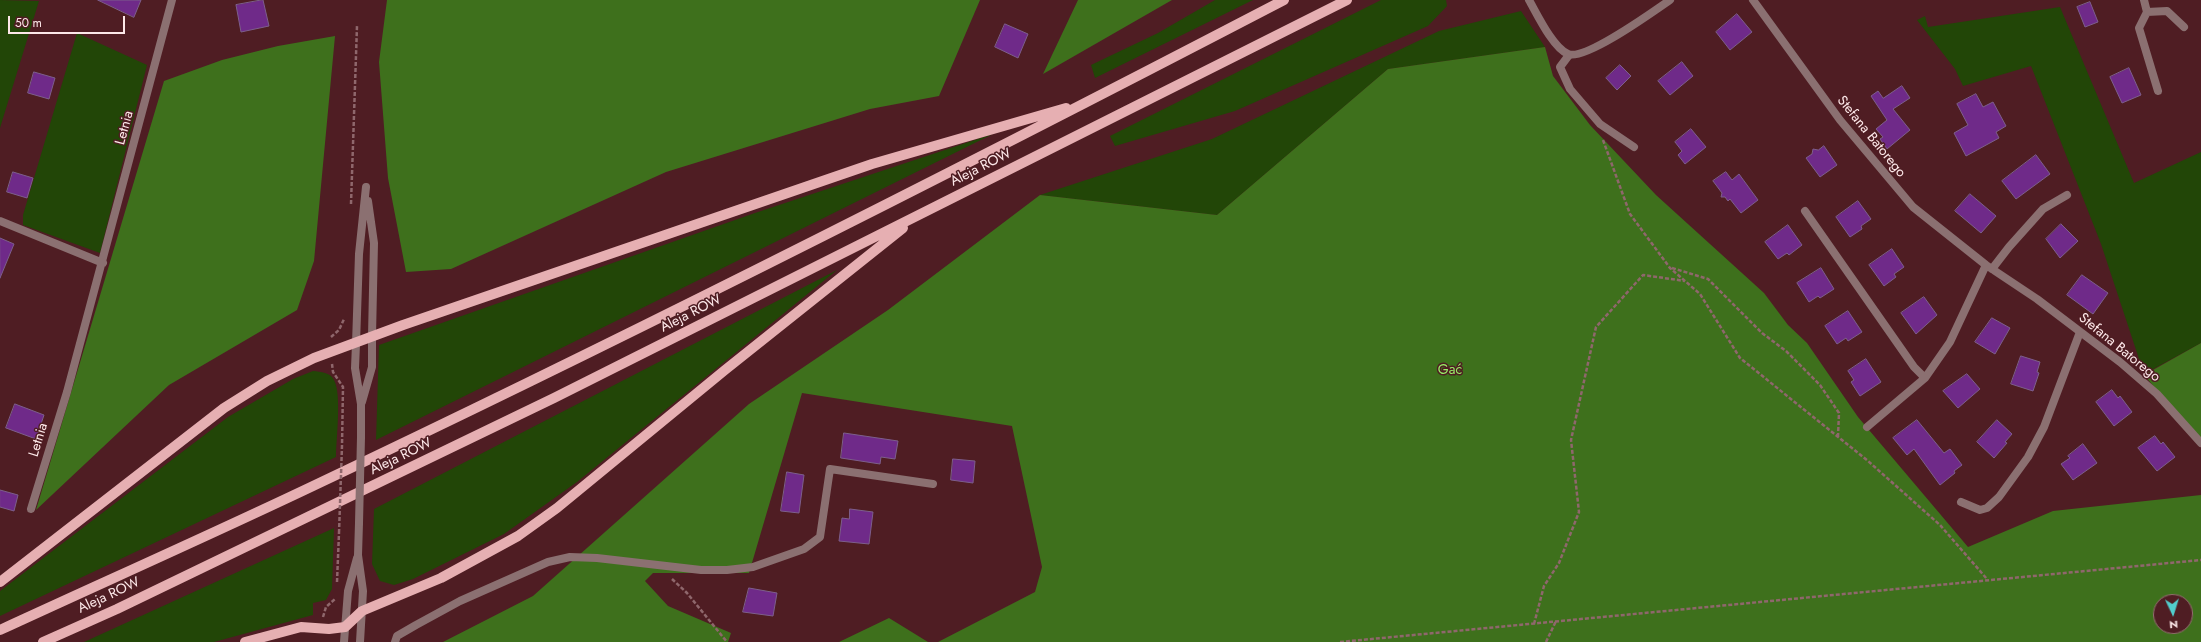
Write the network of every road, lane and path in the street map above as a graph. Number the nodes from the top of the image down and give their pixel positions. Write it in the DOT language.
graph roads {
  1 [pos="172,0"];
  2 [pos="1284,0"];
  3 [pos="1347,0"];
  4 [pos="1529,0"];
  5 [pos="1670,0"];
  6 [pos="1753,0"];
  7 [pos="2144,0"];
  8 [pos="2147,12"];
  9 [pos="357,26"];
  10 [pos="2184,27"];
  11 [pos="1569,55"];
  12 [pos="2158,91"];
  13 [pos="1089,102"];
  14 [pos="1600,124"];
  15 [pos="1634,147"];
  16 [pos="2067,195"];
  17 [pos="350,211"];
  18 [pos="1805,211"];
  19 [pos="917,216"];
  20 [pos="0,221"];
  21 [pos="103,263"];
  22 [pos="1989,267"];
  23 [pos="1670,268"];
  24 [pos="1686,281"];
  25 [pos="344,312"];
  26 [pos="2080,332"];
  27 [pos="372,336"];
  28 [pos="356,344"];
  29 [pos="331,352"];
  30 [pos="1925,378"];
  31 [pos="361,404"];
  32 [pos="1866,427"];
  33 [pos="1838,436"];
  34 [pos="2201,443"];
  35 [pos="933,484"];
  36 [pos="1961,502"];
  37 [pos="31,509"];
  38 [pos="358,555"];
  39 [pos="2201,560"];
  40 [pos="658,565"];
  41 [pos="1987,579"];
  42 [pos="0,582"];
  43 [pos="337,583"];
  44 [pos="337,596"];
  45 [pos="362,611"];
  46 [pos="1556,621"];
  47 [pos="1534,624"];
  48 [pos="345,627"];
  49 [pos="321,628"];
  50 [pos="0,630"];
  51 [pos="43,642"];
  52 [pos="245,642"];
  53 [pos="344,642"];
  54 [pos="360,642"];
  55 [pos="394,642"];
  56 [pos="727,642"];
  57 [pos="1340,642"];
  58 [pos="1546,642"];
  1 -- 21 [label="street, Letnia"];
  2 -- 13 [label="main road, Aleja ROW"];
  3 -- 19 [label="main road, Aleja ROW"];
  4 -- 11 [label="street"];
  5 -- 11 [label="street"];
  6 -- 22 [label="street, Stefana Batorego"];
  7 -- 8 [label="street"];
  8 -- 10 [label="street"];
  8 -- 12 [label="street"];
  9 -- 17 [label="path"];
  11 -- 14 [label="street"];
  13 -- 27 [label="main road"];
  13 -- 50 [label="main road, Aleja ROW"];
  14 -- 15 [label="street"];
  14 -- 23 [label="path"];
  16 -- 22 [label="street"];
  18 -- 30 [label="street"];
  19 -- 45 [label="main road"];
  19 -- 51 [label="main road, Aleja ROW"];
  20 -- 21 [label="street"];
  21 -- 37 [label="street, Letnia"];
  22 -- 26 [label="street, Stefana Batorego"];
  22 -- 30 [label="street"];
  23 -- 24 [label="path"];
  23 -- 33 [label="path"];
  24 -- 33 [label="path"];
  24 -- 47 [label="path"];
  25 -- 29 [label="path"];
  26 -- 34 [label="street, Stefana Batorego"];
  26 -- 36 [label="street"];
  27 -- 28 [label="main road"];
  27 -- 28 [label="street"];
  27 -- 31 [label="street"];
  28 -- 29 [label="main road"];
  28 -- 31 [label="street"];
  29 -- 42 [label="main road"];
  29 -- 43 [label="path, bridge"];
  30 -- 32 [label="street"];
  31 -- 38 [label="street, bridge"];
  33 -- 41 [label="path"];
  35 -- 40 [label="street"];
  38 -- 45 [label="street"];
  38 -- 48 [label="street"];
  39 -- 41 [label="path"];
  40 -- 55 [label="street"];
  40 -- 56 [label="path"];
  41 -- 46 [label="path"];
  44 -- 49 [label="path"];
  45 -- 48 [label="main road"];
  45 -- 54 [label="street"];
  46 -- 47 [label="path"];
  46 -- 58 [label="path"];
  47 -- 57 [label="path"];
  48 -- 49 [label="main road"];
  48 -- 53 [label="street"];
  49 -- 52 [label="main road"];
}
